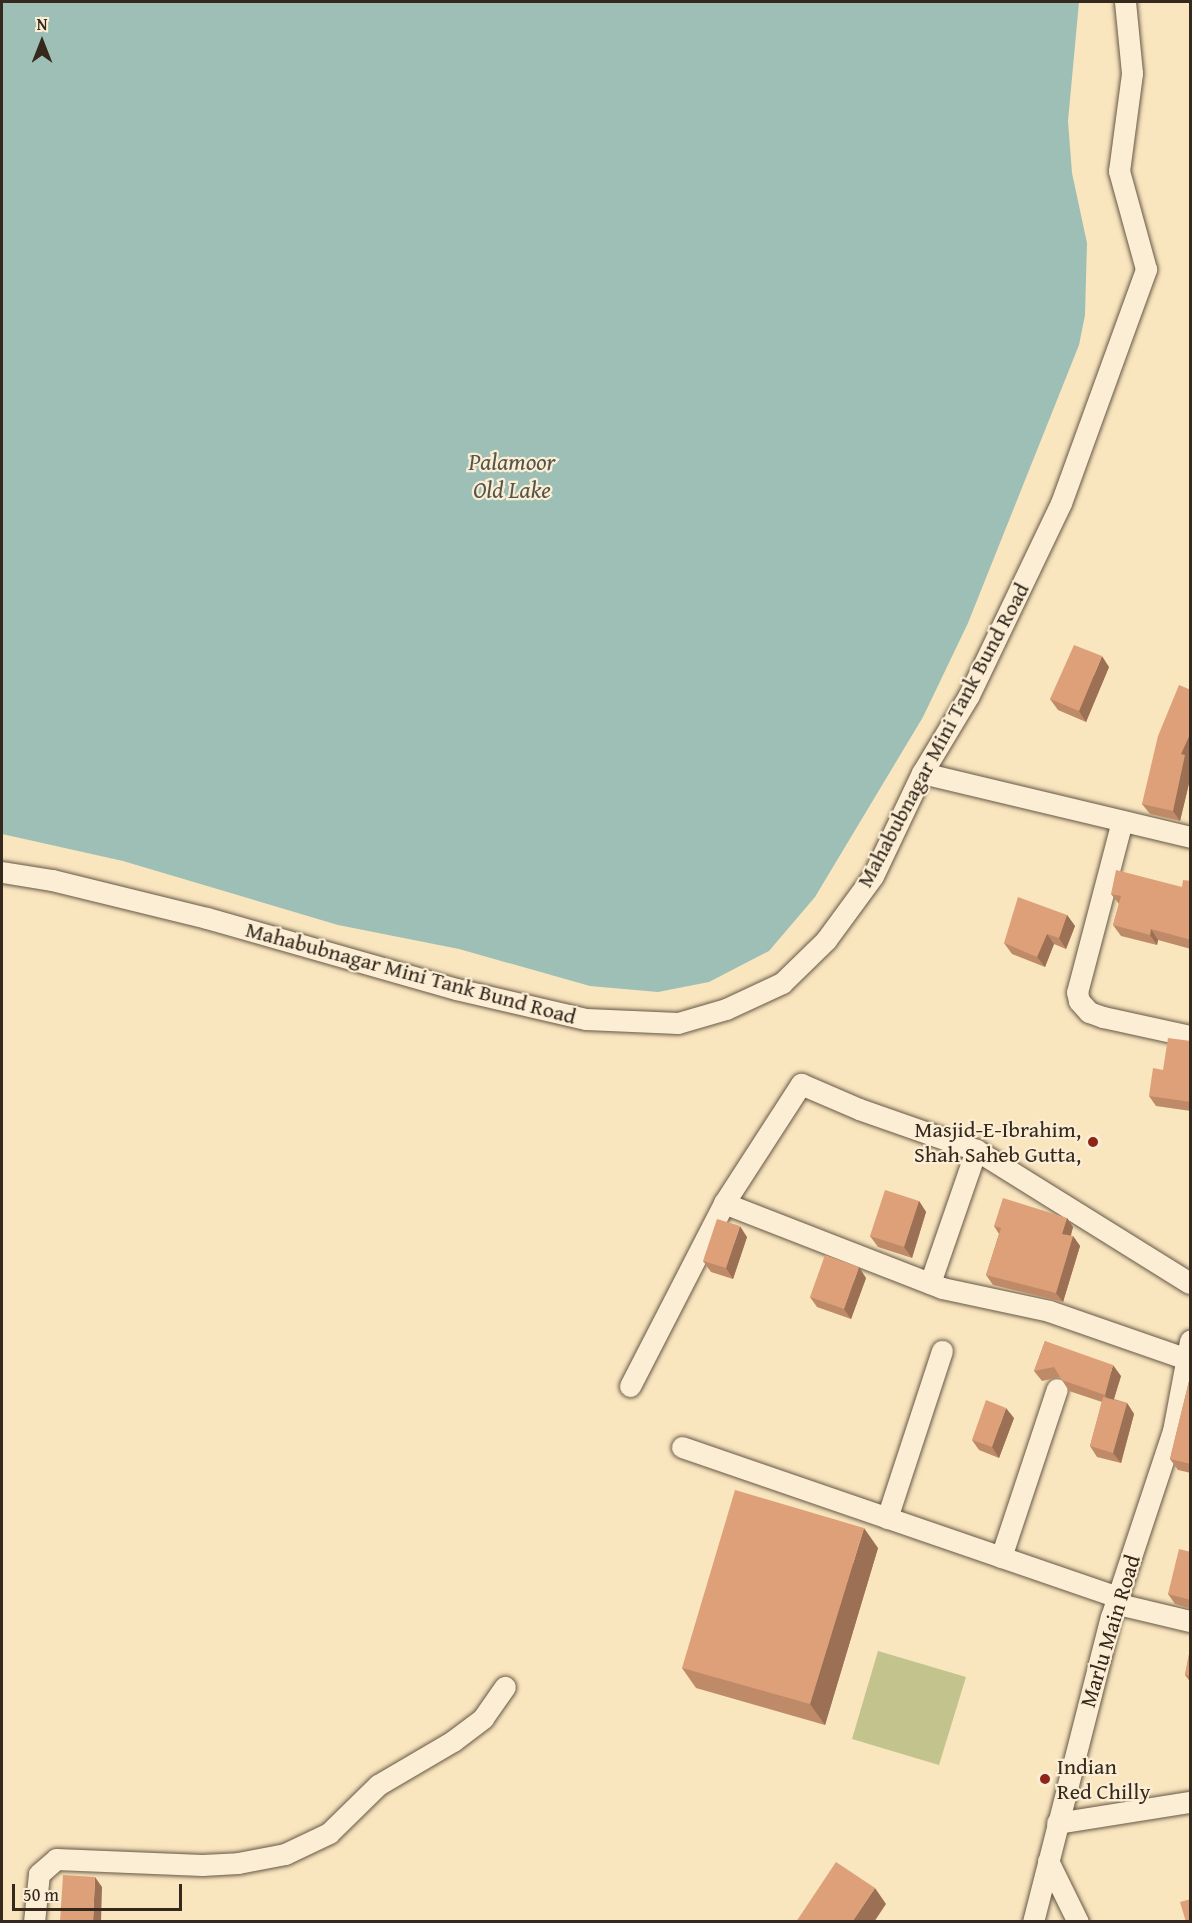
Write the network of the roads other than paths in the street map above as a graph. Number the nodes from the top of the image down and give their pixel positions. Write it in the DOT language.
graph roads {
  1 [pos="1125,2"];
  2 [pos="922,773"];
  3 [pos="1122,821"];
  4 [pos="1191,837"];
  5 [pos="2,872"];
  6 [pos="1191,1036"];
  7 [pos="976,1150"];
  8 [pos="724,1203"];
  9 [pos="930,1283"];
  10 [pos="1191,1283"];
  11 [pos="1189,1350"];
  12 [pos="942,1351"];
  13 [pos="630,1386"];
  14 [pos="1057,1389"];
  15 [pos="682,1447"];
  16 [pos="887,1518"];
  17 [pos="1001,1557"];
  18 [pos="1119,1601"];
  19 [pos="1191,1621"];
  20 [pos="505,1688"];
  21 [pos="1191,1802"];
  22 [pos="1057,1823"];
  23 [pos="1048,1861"];
  24 [pos="34,1922"];
  25 [pos="1033,1922"];
  26 [pos="1078,1922"];
  1 -- 2 [label="street, Mahabubnagar Mini Tank Bund Road"];
  2 -- 3 [label="street"];
  2 -- 5 [label="street, Mahabubnagar Mini Tank Bund Road"];
  3 -- 4 [label="street"];
  3 -- 6 [label="street"];
  7 -- 8 [label="street"];
  7 -- 9 [label="street"];
  7 -- 10 [label="street"];
  8 -- 9 [label="street"];
  8 -- 13 [label="street"];
  9 -- 11 [label="street"];
  11 -- 18 [label="street, Marlu Main Road"];
  12 -- 16 [label="street"];
  14 -- 17 [label="street"];
  15 -- 16 [label="street"];
  16 -- 17 [label="street"];
  17 -- 18 [label="street"];
  18 -- 19 [label="street"];
  18 -- 22 [label="street, Marlu Main Road"];
  20 -- 24 [label="street"];
  21 -- 22 [label="street"];
  22 -- 23 [label="street, Marlu Main Road"];
  23 -- 25 [label="street, Marlu Main Road"];
  23 -- 26 [label="street"];
}
